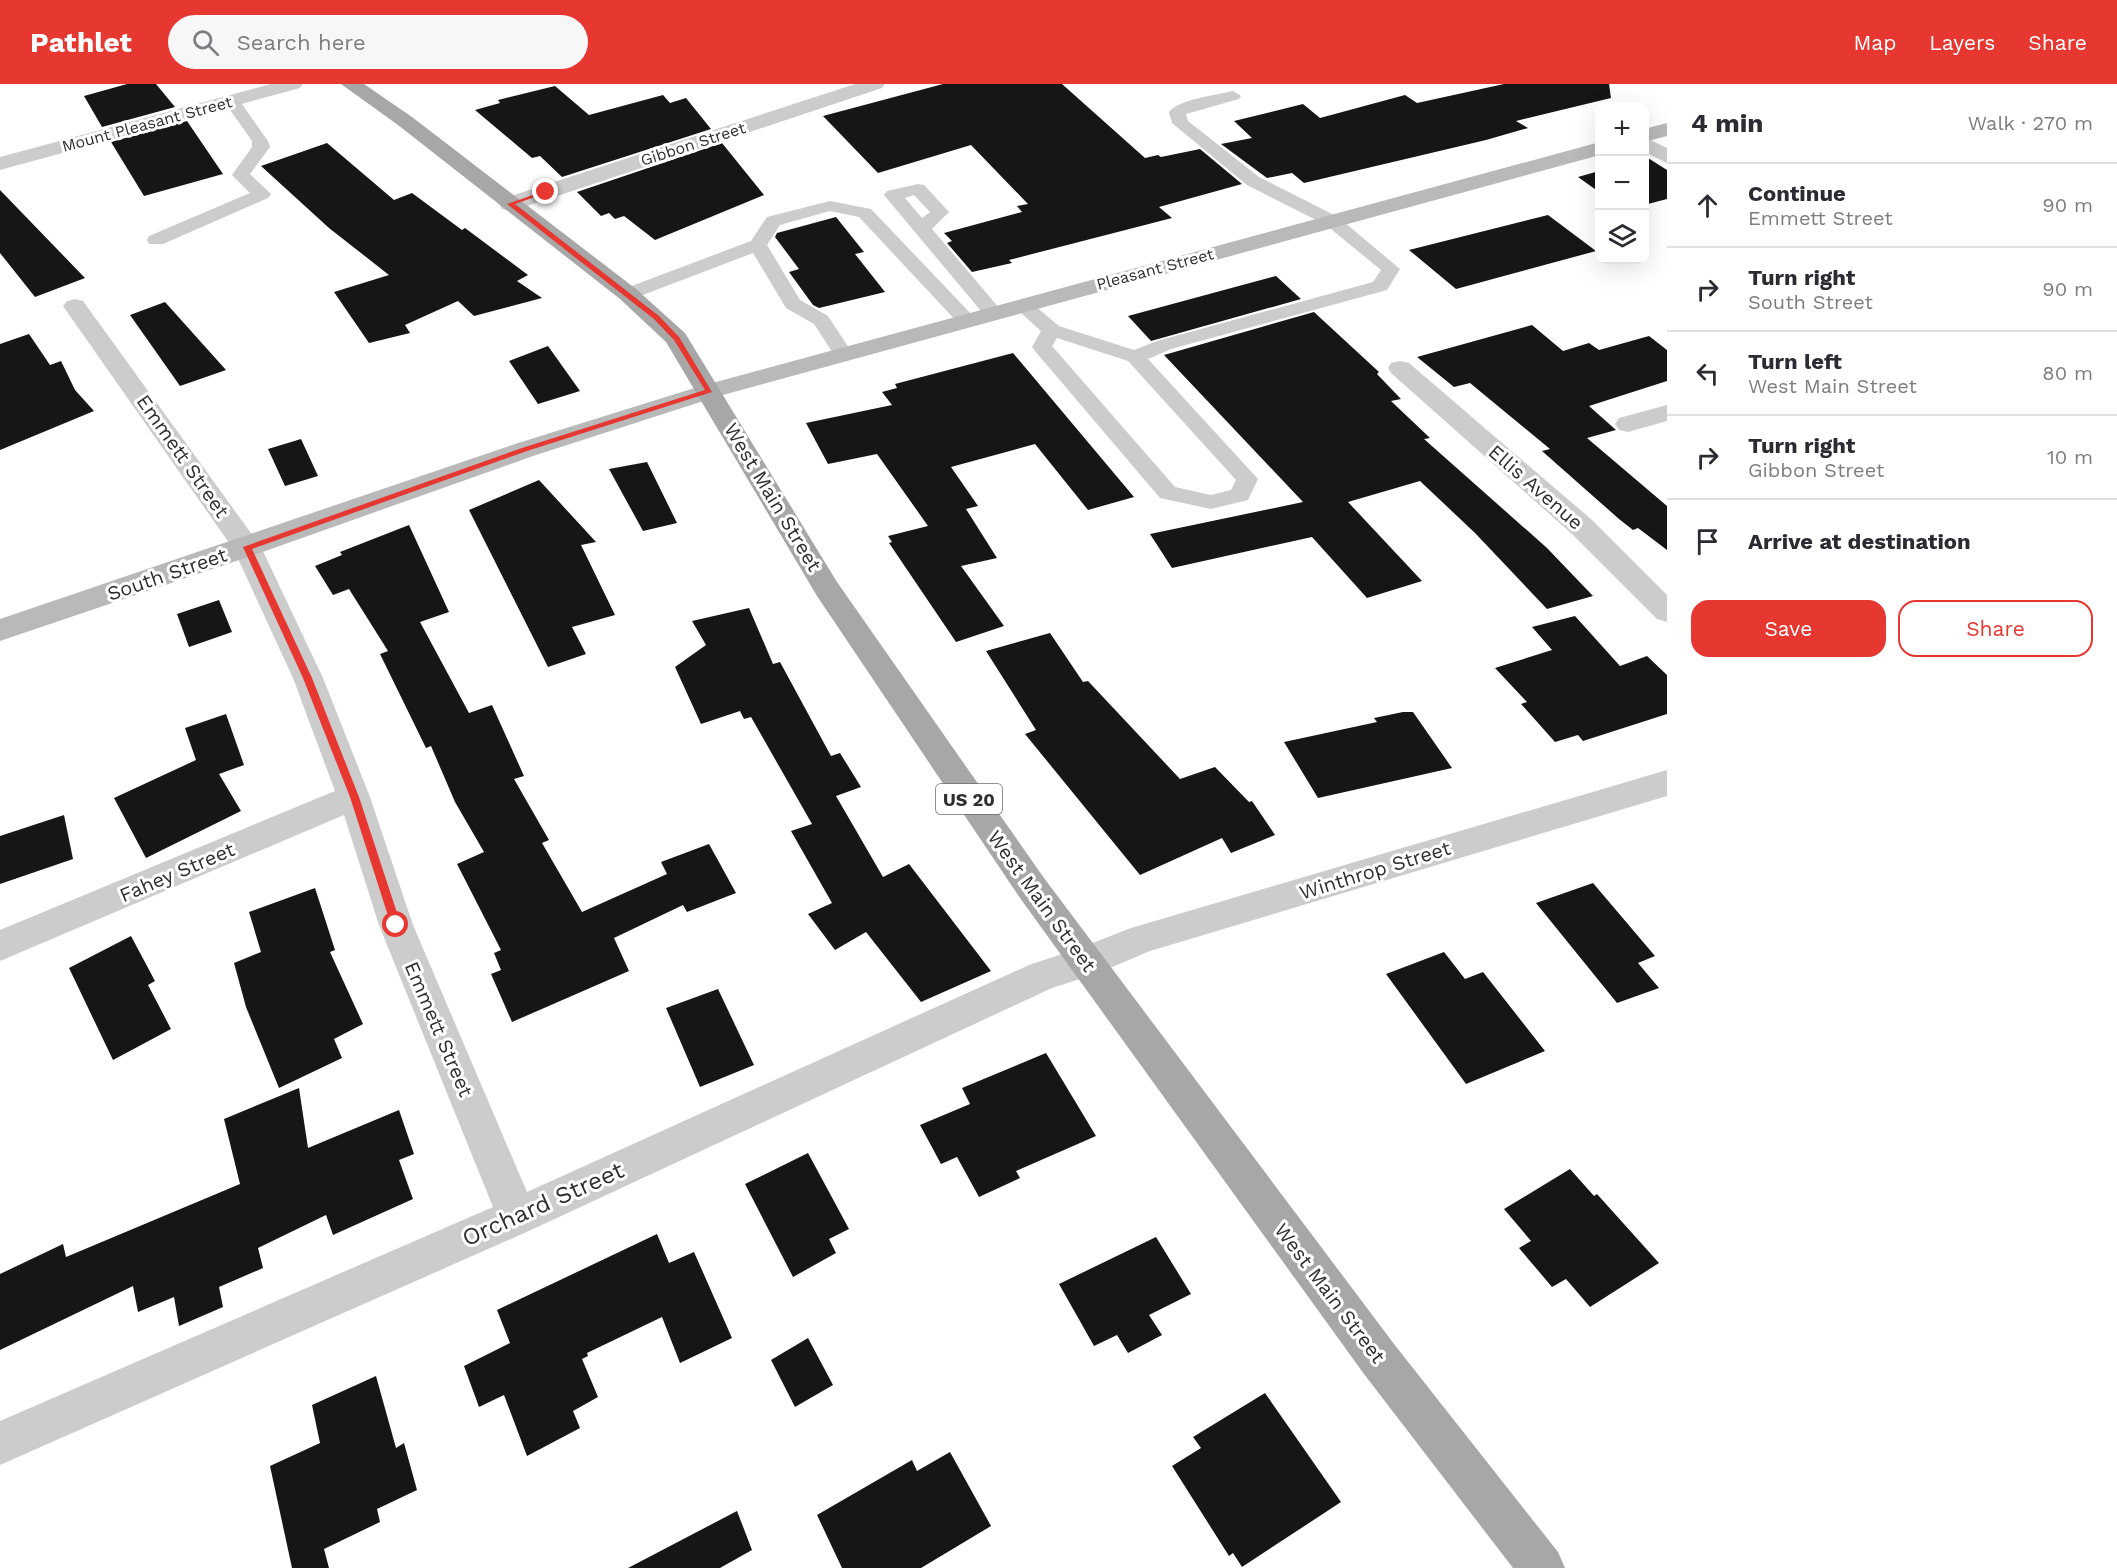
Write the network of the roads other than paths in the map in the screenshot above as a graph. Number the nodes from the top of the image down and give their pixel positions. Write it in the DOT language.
graph roads {
  1 [pos="293,84"];
  2 [pos="351,84"];
  3 [pos="875,84"];
  4 [pos="1233,96"];
  5 [pos="231,100"];
  6 [pos="1667,129"];
  7 [pos="1649,134"];
  8 [pos="1649,146"];
  9 [pos="1595,149"];
  10 [pos="1667,157"];
  11 [pos="0,164"];
  12 [pos="510,204"];
  13 [pos="1332,221"];
  14 [pos="921,229"];
  15 [pos="156,240"];
  16 [pos="758,245"];
  17 [pos="628,294"];
  18 [pos="1022,305"];
  19 [pos="75,306"];
  20 [pos="993,313"];
  21 [pos="966,320"];
  22 [pos="1053,330"];
  23 [pos="843,354"];
  24 [pos="1135,357"];
  25 [pos="1400,368"];
  26 [pos="710,391"];
  27 [pos="1667,413"];
  28 [pos="1628,424"];
  29 [pos="247,547"];
  30 [pos="1667,612"];
  31 [pos="0,630"];
  32 [pos="1667,783"];
  33 [pos="354,797"];
  34 [pos="0,946"];
  35 [pos="1085,962"];
  36 [pos="517,1216"];
  37 [pos="0,1443"];
  38 [pos="1542,1568"];
  1 -- 5 [label="street, Mount Pleasant Street"];
  2 -- 12 [label="main road, West Main Street / US 20"];
  3 -- 12 [label="street, Gibbon Street"];
  4 -- 13 [label="lane"];
  5 -- 11 [label="street, Mount Pleasant Street"];
  5 -- 15 [label="lane"];
  6 -- 7 [label="main road"];
  8 -- 10 [label="street"];
  9 -- 13 [label="main road, Pleasant Street"];
  12 -- 17 [label="main road, West Main Street / US 20"];
  13 -- 18 [label="main road, Pleasant Street"];
  13 -- 24 [label="lane"];
  14 -- 20 [label="lane"];
  16 -- 17 [label="lane"];
  16 -- 21 [label="lane"];
  16 -- 23 [label="lane"];
  17 -- 26 [label="main road, West Main Street / US 20"];
  18 -- 20 [label="main road, Pleasant Street"];
  18 -- 22 [label="lane"];
  19 -- 29 [label="street, Emmett Street"];
  20 -- 21 [label="main road, Pleasant Street"];
  21 -- 23 [label="main road, Pleasant Street"];
  22 -- 24 [label="lane"];
  22 -- 24 [label="lane"];
  23 -- 26 [label="main road, Pleasant Street"];
  25 -- 30 [label="street, Ellis Avenue"];
  26 -- 29 [label="main road, South Street"];
  26 -- 35 [label="main road, West Main Street / US 20"];
  27 -- 28 [label="street"];
  29 -- 31 [label="main road, South Street"];
  29 -- 33 [label="street, Emmett Street"];
  32 -- 35 [label="street, Winthrop Street"];
  33 -- 34 [label="street, Fahey Street"];
  33 -- 36 [label="street, Emmett Street"];
  35 -- 36 [label="street, Orchard Street"];
  35 -- 38 [label="main road, West Main Street / US 20"];
  36 -- 37 [label="street, Orchard Street"];
}
